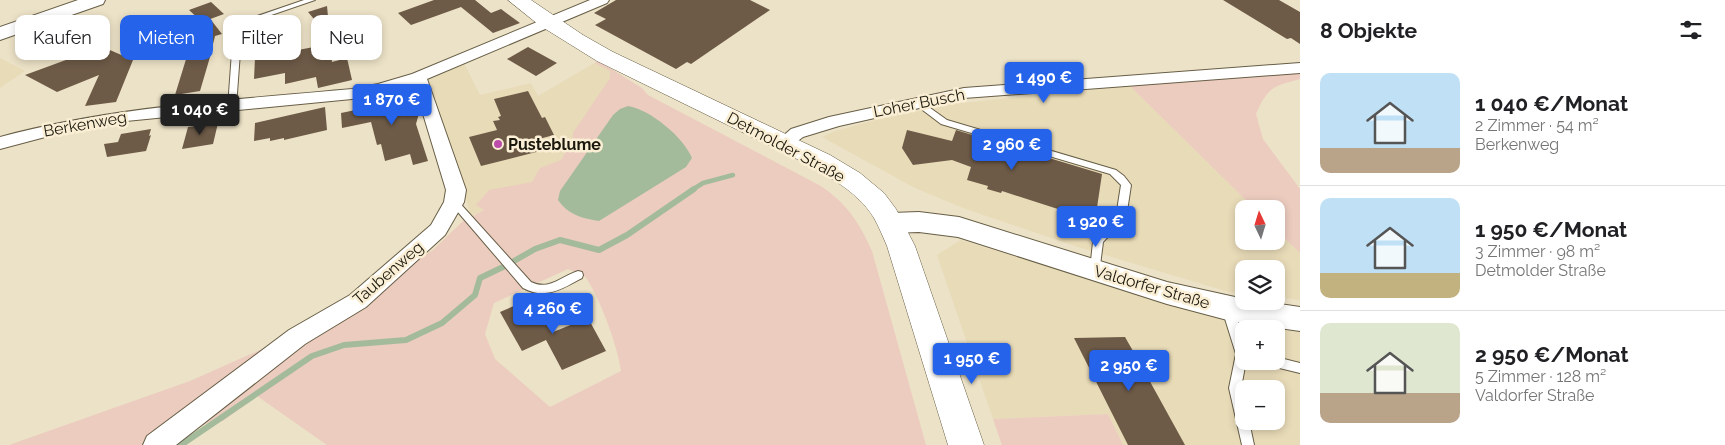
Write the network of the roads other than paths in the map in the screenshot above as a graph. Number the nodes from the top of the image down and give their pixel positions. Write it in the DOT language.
graph roads {
  1 [pos="96,0"];
  2 [pos="311,0"];
  3 [pos="518,0"];
  4 [pos="602,0"];
  5 [pos="548,24"];
  6 [pos="0,34"];
  7 [pos="1300,68"];
  8 [pos="418,77"];
  9 [pos="919,102"];
  10 [pos="232,107"];
  11 [pos="0,143"];
  12 [pos="784,143"];
  13 [pos="454,202"];
  14 [pos="890,223"];
  15 [pos="1093,226"];
  16 [pos="1099,240"];
  17 [pos="1096,270"];
  18 [pos="578,275"];
  19 [pos="1228,308"];
  20 [pos="1300,319"];
  21 [pos="1235,329"];
  22 [pos="1285,364"];
  23 [pos="1300,368"];
  24 [pos="1239,370"];
  25 [pos="156,445"];
  26 [pos="966,445"];
  27 [pos="1248,445"];
  1 -- 6 [label="street"];
  2 -- 10 [label="lane"];
  3 -- 5 [label="main road, Detmolder Straße"];
  4 -- 5 [label="street, Berkenweg"];
  5 -- 8 [label="street, Berkenweg"];
  5 -- 12 [label="main road, Detmolder Straße"];
  7 -- 9 [label="street, Loher Busch"];
  8 -- 10 [label="street, Berkenweg"];
  8 -- 13 [label="street"];
  9 -- 12 [label="street, Loher Busch"];
  9 -- 16 [label="lane"];
  10 -- 11 [label="street, Berkenweg"];
  12 -- 14 [label="main road, Detmolder Straße"];
  13 -- 18 [label="lane"];
  13 -- 25 [label="street, Taubenweg"];
  14 -- 17 [label="street, Valdorfer Straße"];
  14 -- 26 [label="main road, Detmolder Straße"];
  15 -- 16 [label="lane"];
  16 -- 17 [label="lane"];
  17 -- 19 [label="street, Valdorfer Straße"];
  19 -- 20 [label="street, Valdorfer Straße"];
  19 -- 21 [label="lane"];
  22 -- 23 [label="lane"];
  24 -- 27 [label="lane"];
}
